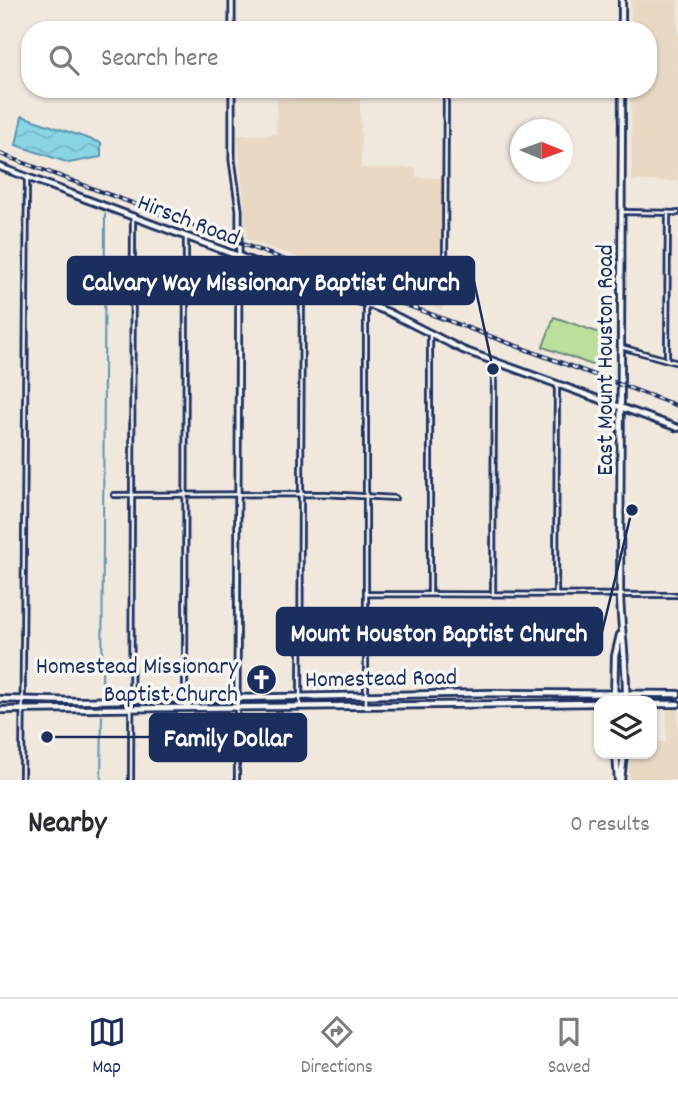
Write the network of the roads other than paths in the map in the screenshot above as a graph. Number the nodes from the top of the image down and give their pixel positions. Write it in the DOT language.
graph roads {
  1 [pos="232,0"];
  2 [pos="622,0"];
  3 [pos="232,21"];
  4 [pos="622,21"];
  5 [pos="232,98"];
  6 [pos="446,98"];
  7 [pos="622,98"];
  8 [pos="0,167"];
  9 [pos="27,177"];
  10 [pos="622,212"];
  11 [pos="668,213"];
  12 [pos="678,213"];
  13 [pos="133,216"];
  14 [pos="186,237"];
  15 [pos="239,257"];
  16 [pos="445,260"];
  17 [pos="302,279"];
  18 [pos="366,304"];
  19 [pos="429,333"];
  20 [pos="621,346"];
  21 [pos="667,359"];
  22 [pos="494,361"];
  23 [pos="678,363"];
  24 [pos="557,384"];
  25 [pos="621,408"];
  26 [pos="678,428"];
  27 [pos="185,494"];
  28 [pos="239,494"];
  29 [pos="302,494"];
  30 [pos="114,495"];
  31 [pos="133,495"];
  32 [pos="366,498"];
  33 [pos="395,498"];
  34 [pos="366,594"];
  35 [pos="430,594"];
  36 [pos="493,594"];
  37 [pos="556,594"];
  38 [pos="620,595"];
  39 [pos="678,595"];
  40 [pos="621,631"];
  41 [pos="491,692"];
  42 [pos="548,693"];
  43 [pos="615,693"];
  44 [pos="626,693"];
  45 [pos="424,694"];
  46 [pos="678,694"];
  47 [pos="366,695"];
  48 [pos="237,696"];
  49 [pos="615,696"];
  50 [pos="185,697"];
  51 [pos="299,697"];
  52 [pos="0,699"];
  53 [pos="132,699"];
  54 [pos="23,700"];
  55 [pos="79,701"];
  56 [pos="425,704"];
  57 [pos="491,704"];
  58 [pos="548,704"];
  59 [pos="594,704"];
  60 [pos="657,704"];
  61 [pos="678,704"];
  62 [pos="366,705"];
  63 [pos="185,707"];
  64 [pos="237,707"];
  65 [pos="300,707"];
  66 [pos="132,709"];
  67 [pos="0,710"];
  68 [pos="23,710"];
  69 [pos="79,712"];
  70 [pos="617,759"];
  71 [pos="623,759"];
  72 [pos="22,780"];
  73 [pos="131,780"];
  74 [pos="237,780"];
  75 [pos="620,780"];
  1 -- 3 [label="street"];
  2 -- 4 [label="main road"];
  5 -- 15 [label="street"];
  6 -- 16 [label="street"];
  7 -- 10 [label="main road, East Mount Houston Road"];
  8 -- 9 [label="main road, Hirsch Road"];
  9 -- 13 [label="main road, Hirsch Road"];
  9 -- 54 [label="street"];
  10 -- 11 [label="street"];
  10 -- 20 [label="main road, East Mount Houston Road"];
  11 -- 12 [label="street"];
  11 -- 21 [label="street"];
  13 -- 14 [label="main road, Hirsch Road"];
  13 -- 31 [label="street"];
  14 -- 15 [label="main road, Hirsch Road"];
  14 -- 27 [label="street"];
  15 -- 17 [label="main road, Hirsch Road"];
  15 -- 28 [label="street"];
  17 -- 18 [label="main road, Hirsch Road"];
  17 -- 29 [label="street"];
  18 -- 19 [label="main road, Hirsch Road"];
  18 -- 32 [label="street"];
  19 -- 22 [label="main road, Hirsch Road"];
  19 -- 35 [label="street"];
  20 -- 21 [label="street"];
  20 -- 25 [label="main road, East Mount Houston Road"];
  21 -- 23 [label="street"];
  22 -- 24 [label="main road, Hirsch Road"];
  22 -- 36 [label="street"];
  24 -- 25 [label="main road, Hirsch Road"];
  24 -- 37 [label="street"];
  25 -- 26 [label="main road, Hirsch Road"];
  25 -- 38 [label="main road, East Mount Houston Road"];
  27 -- 28 [label="street"];
  27 -- 31 [label="street"];
  27 -- 50 [label="street"];
  28 -- 29 [label="street"];
  28 -- 48 [label="street"];
  29 -- 32 [label="street"];
  29 -- 51 [label="street"];
  30 -- 31 [label="street"];
  31 -- 53 [label="street"];
  32 -- 33 [label="street"];
  32 -- 34 [label="street"];
  34 -- 35 [label="street"];
  34 -- 47 [label="street"];
  35 -- 36 [label="street"];
  36 -- 37 [label="street"];
  37 -- 38 [label="street"];
  38 -- 39 [label="street"];
  38 -- 40 [label="main road, East Mount Houston Road"];
  40 -- 43 [label="main road, East Mount Houston Road"];
  40 -- 44 [label="main road, East Mount Houston Road"];
  41 -- 42 [label="main road, Homestead Road"];
  41 -- 45 [label="main road, Homestead Road"];
  41 -- 57 [label="main road"];
  42 -- 43 [label="main road, Homestead Road"];
  42 -- 58 [label="main road"];
  43 -- 44 [label="main road, Homestead Road"];
  43 -- 49 [label="main road, East Mount Houston Road"];
  44 -- 46 [label="main road, Homestead Road"];
  45 -- 47 [label="main road, Homestead Road"];
  45 -- 56 [label="main road"];
  47 -- 51 [label="main road, Homestead Road"];
  47 -- 62 [label="street"];
  48 -- 50 [label="main road, Homestead Road"];
  48 -- 51 [label="main road, Homestead Road"];
  48 -- 64 [label="street"];
  50 -- 53 [label="main road, Homestead Road"];
  50 -- 63 [label="street"];
  51 -- 65 [label="street"];
  52 -- 54 [label="main road, Homestead Road"];
  53 -- 55 [label="main road, Homestead Road"];
  53 -- 66 [label="street"];
  54 -- 55 [label="main road, Homestead Road"];
  54 -- 68 [label="street"];
  55 -- 69 [label="main road"];
  56 -- 57 [label="main road, Homestead Road"];
  56 -- 62 [label="main road, Homestead Road"];
  57 -- 58 [label="main road, Homestead Road"];
  58 -- 59 [label="main road, Homestead Road"];
  60 -- 61 [label="main road"];
  62 -- 65 [label="main road, Homestead Road"];
  63 -- 64 [label="main road, Homestead Road"];
  63 -- 66 [label="main road, Homestead Road"];
  64 -- 65 [label="main road, Homestead Road"];
  64 -- 74 [label="street"];
  66 -- 69 [label="main road, Homestead Road"];
  66 -- 73 [label="street"];
  67 -- 68 [label="main road, Homestead Road"];
  68 -- 69 [label="main road, Homestead Road"];
  68 -- 72 [label="street"];
  70 -- 75 [label="main road"];
  71 -- 75 [label="main road"];
}
